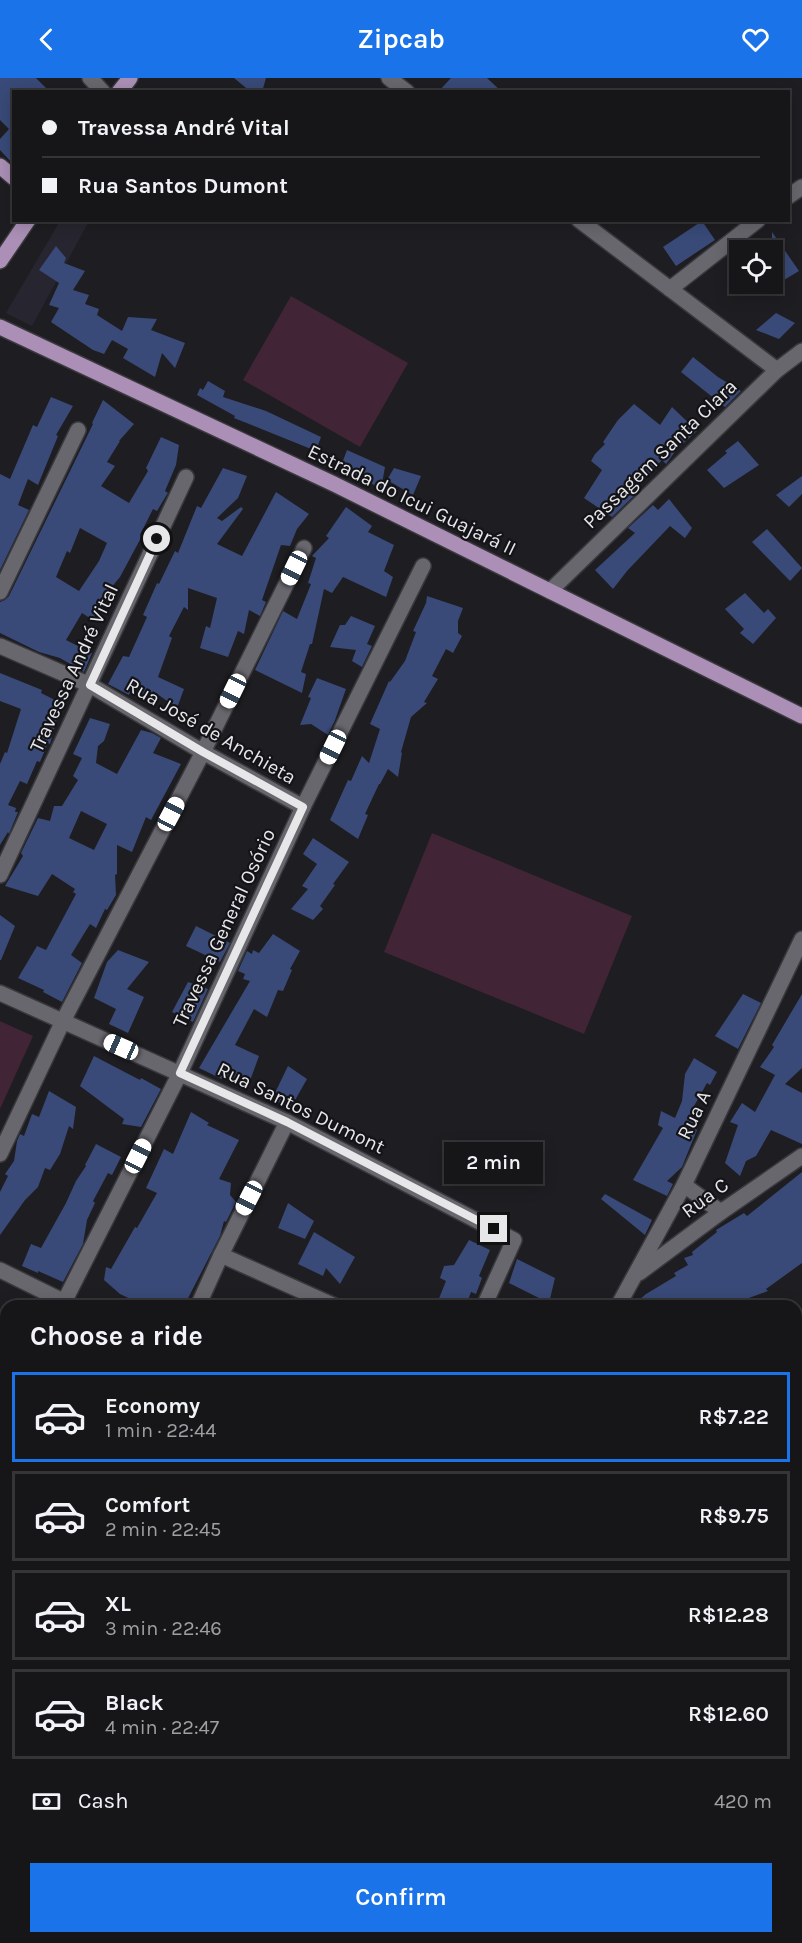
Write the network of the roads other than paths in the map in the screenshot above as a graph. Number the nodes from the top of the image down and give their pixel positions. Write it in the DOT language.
graph roads {
  1 [pos="90,78"];
  2 [pos="130,78"];
  3 [pos="389,78"];
  4 [pos="100,90"];
  5 [pos="121,90"];
  6 [pos="404,90"];
  7 [pos="0,166"];
  8 [pos="12,176"];
  9 [pos="27,222"];
  10 [pos="582,222"];
  11 [pos="755,222"];
  12 [pos="0,261"];
  13 [pos="670,289"];
  14 [pos="0,327"];
  15 [pos="802,351"];
  16 [pos="777,370"];
  17 [pos="78,430"];
  18 [pos="186,477"];
  19 [pos="304,548"];
  20 [pos="423,566"];
  21 [pos="550,591"];
  22 [pos="0,592"];
  23 [pos="0,646"];
  24 [pos="90,685"];
  25 [pos="802,716"];
  26 [pos="203,752"];
  27 [pos="303,807"];
  28 [pos="0,875"];
  29 [pos="802,939"];
  30 [pos="0,993"];
  31 [pos="63,1021"];
  32 [pos="180,1073"];
  33 [pos="287,1122"];
  34 [pos="0,1154"];
  35 [pos="802,1156"];
  36 [pos="684,1185"];
  37 [pos="721,1212"];
  38 [pos="221,1255"];
  39 [pos="0,1270"];
  40 [pos="635,1275"];
  41 [pos="57,1300"];
  42 [pos="68,1300"];
  43 [pos="201,1300"];
  44 [pos="322,1300"];
  45 [pos="487,1300"];
  46 [pos="621,1300"];
  1 -- 4 [label="street"];
  2 -- 5 [label="main road"];
  3 -- 6 [label="street"];
  7 -- 8 [label="main road"];
  9 -- 12 [label="main road"];
  10 -- 13 [label="street"];
  11 -- 13 [label="street"];
  13 -- 16 [label="street"];
  14 -- 21 [label="main road, Estrada do Icui Guajará II"];
  15 -- 16 [label="street, Passagem Santa Clara"];
  16 -- 21 [label="street, Passagem Santa Clara"];
  17 -- 22 [label="street"];
  18 -- 24 [label="street, Travessa André Vital"];
  19 -- 26 [label="street"];
  20 -- 27 [label="street, Travessa General Osório"];
  21 -- 25 [label="main road, Estrada do Icui Guajará II"];
  23 -- 24 [label="street, Rua José de Anchieta"];
  24 -- 26 [label="street, Rua José de Anchieta"];
  24 -- 28 [label="street, Travessa André Vital"];
  26 -- 27 [label="street, Rua José de Anchieta"];
  26 -- 31 [label="street"];
  27 -- 32 [label="street, Travessa General Osório"];
  29 -- 36 [label="street, Rua A"];
  30 -- 31 [label="street, Rua Santos Dumont"];
  31 -- 32 [label="street, Rua Santos Dumont"];
  31 -- 34 [label="street"];
  32 -- 33 [label="street, Rua Santos Dumont"];
  32 -- 42 [label="street, Travessa General Osório"];
  33 -- 38 [label="street"];
  33 -- 45 [label="street, Rua Santos Dumont"];
  35 -- 37 [label="street, Rua C"];
  36 -- 37 [label="street"];
  36 -- 40 [label="street, Rua A"];
  37 -- 40 [label="street, Rua C"];
  38 -- 43 [label="street"];
  38 -- 44 [label="street"];
  39 -- 41 [label="street"];
  40 -- 46 [label="street, Rua A"];
}
